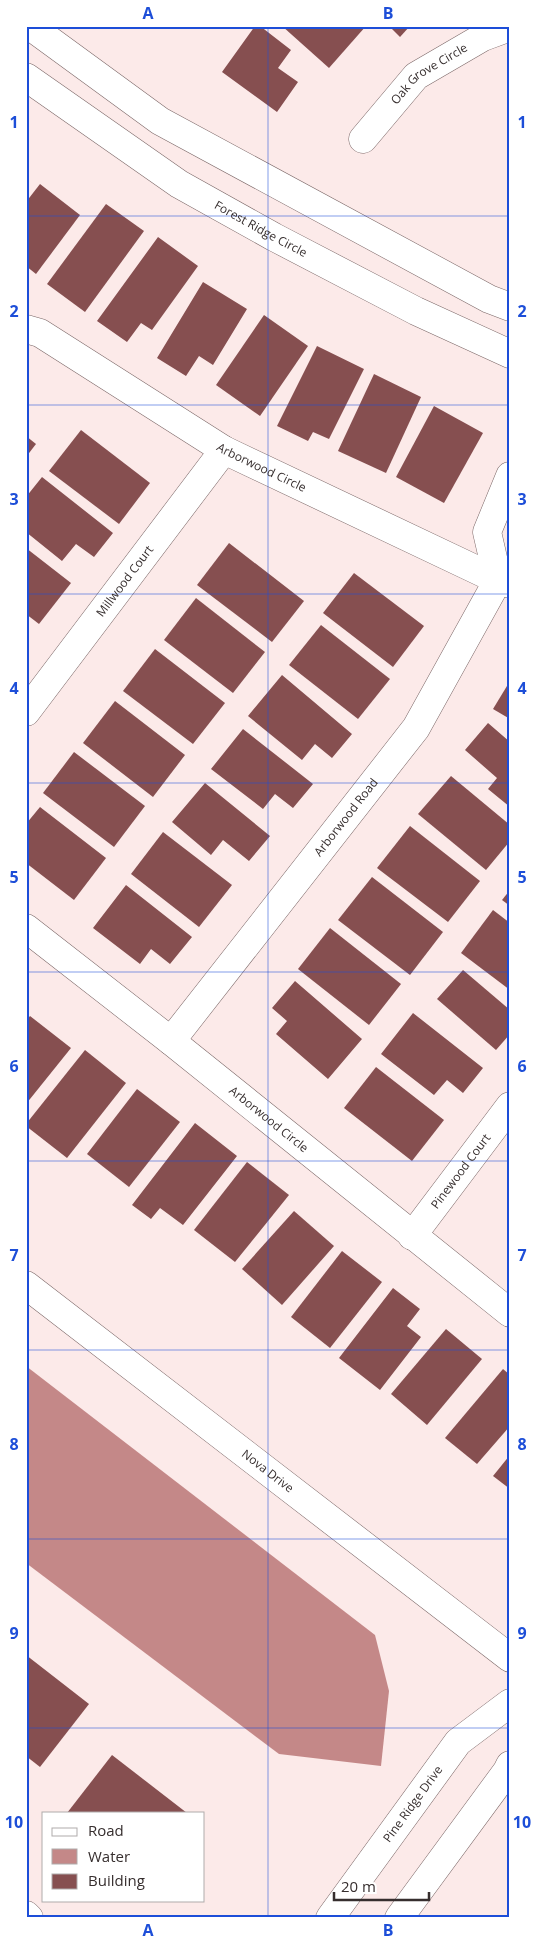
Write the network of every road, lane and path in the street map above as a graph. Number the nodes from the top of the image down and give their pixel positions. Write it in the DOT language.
graph roads {
  1 [pos="30,26"];
  2 [pos="510,28"];
  3 [pos="26,77"];
  4 [pos="363,139"];
  5 [pos="510,307"];
  6 [pos="26,329"];
  7 [pos="510,354"];
  8 [pos="224,450"];
  9 [pos="510,476"];
  10 [pos="506,578"];
  11 [pos="26,712"];
  12 [pos="26,928"];
  13 [pos="171,1041"];
  14 [pos="510,1106"];
  15 [pos="412,1236"];
  16 [pos="26,1285"];
  17 [pos="510,1313"];
  18 [pos="510,1658"];
  19 [pos="510,1703"];
  20 [pos="510,1765"];
  21 [pos="26,1915"];
  22 [pos="29,1918"];
  23 [pos="330,1918"];
  24 [pos="399,1918"];
  1 -- 5 [label="street"];
  2 -- 4 [label="street, Oak Grove Circle"];
  3 -- 7 [label="street, Forest Ridge Circle"];
  6 -- 8 [label="street, Arborwood Circle"];
  8 -- 10 [label="street, Arborwood Circle"];
  8 -- 11 [label="street, Millwood Court"];
  9 -- 10 [label="street"];
  10 -- 13 [label="street, Arborwood Road"];
  12 -- 13 [label="street, Arborwood Circle"];
  13 -- 15 [label="street, Arborwood Circle"];
  14 -- 15 [label="street, Pinewood Court"];
  15 -- 17 [label="street, Arborwood Circle"];
  16 -- 18 [label="street, Nova Drive"];
  19 -- 23 [label="street, Pine Ridge Drive"];
  20 -- 24 [label="street"];
  21 -- 22 [label="street"];
}
